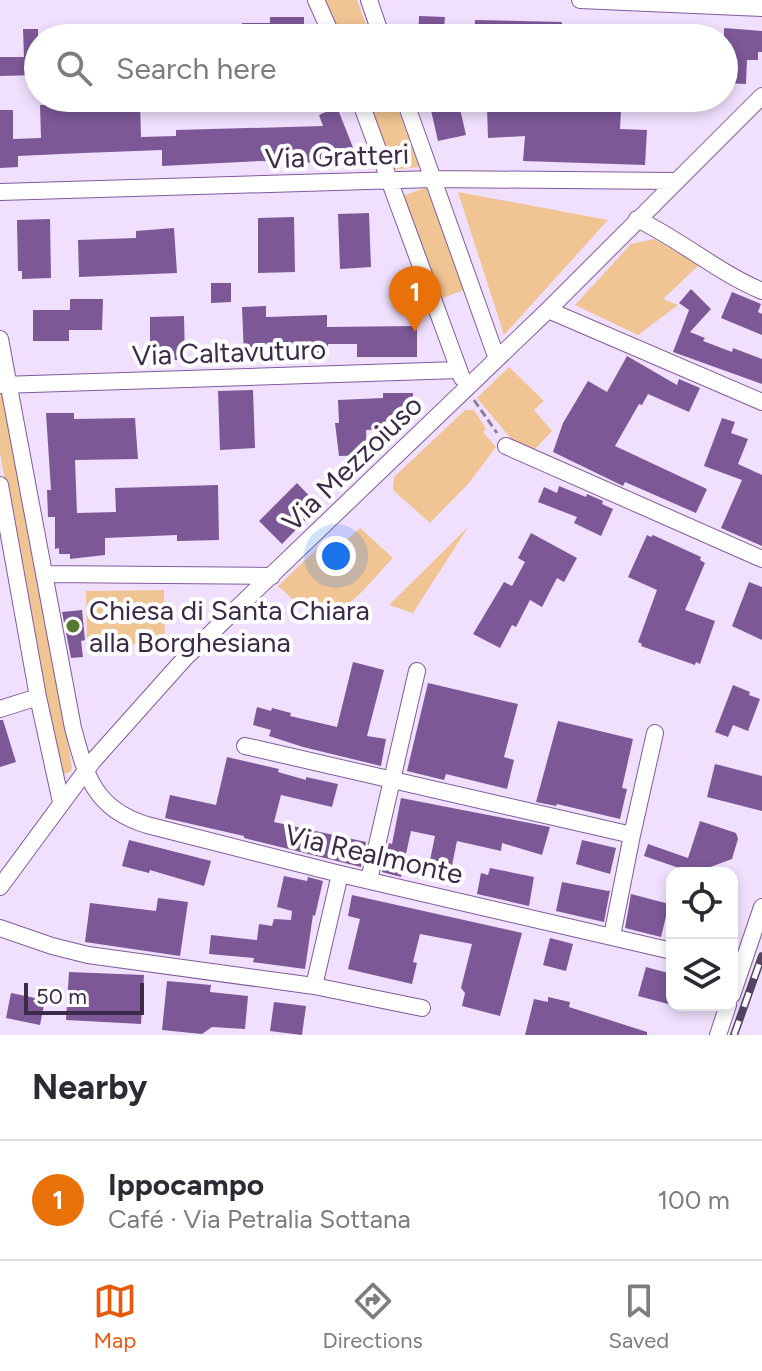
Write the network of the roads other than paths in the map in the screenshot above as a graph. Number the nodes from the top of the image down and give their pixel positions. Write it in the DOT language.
graph roads {
  1 [pos="316,0"];
  2 [pos="369,0"];
  3 [pos="580,0"];
  4 [pos="762,8"];
  5 [pos="327,24"];
  6 [pos="377,24"];
  7 [pos="762,96"];
  8 [pos="364,112"];
  9 [pos="409,112"];
  10 [pos="433,179"];
  11 [pos="391,181"];
  12 [pos="675,181"];
  13 [pos="0,192"];
  14 [pos="637,219"];
  15 [pos="762,291"];
  16 [pos="548,310"];
  17 [pos="0,339"];
  18 [pos="497,359"];
  19 [pos="459,370"];
  20 [pos="4,385"];
  21 [pos="467,390"];
  22 [pos="762,402"];
  23 [pos="506,446"];
  24 [pos="0,485"];
  25 [pos="2,506"];
  26 [pos="762,559"];
  27 [pos="44,574"];
  28 [pos="272,576"];
  29 [pos="417,671"];
  30 [pos="38,697"];
  31 [pos="0,709"];
  32 [pos="655,733"];
  33 [pos="245,746"];
  34 [pos="85,772"];
  35 [pos="392,778"];
  36 [pos="61,802"];
  37 [pos="632,835"];
  38 [pos="340,874"];
  39 [pos="369,880"];
  40 [pos="0,887"];
  41 [pos="762,907"];
  42 [pos="0,928"];
  43 [pos="612,936"];
  44 [pos="666,950"];
  45 [pos="738,963"];
  46 [pos="314,986"];
  47 [pos="422,1008"];
  48 [pos="726,1011"];
  49 [pos="718,1035"];
  1 -- 5 [label="street"];
  2 -- 6 [label="street"];
  3 -- 4 [label="street"];
  7 -- 12 [label="street, Via Mezzoiuso"];
  8 -- 11 [label="street"];
  9 -- 10 [label="street"];
  10 -- 11 [label="street, Via Gratteri"];
  10 -- 12 [label="street, Via Gratteri"];
  10 -- 18 [label="street"];
  11 -- 13 [label="street, Via Gratteri"];
  11 -- 19 [label="street"];
  12 -- 14 [label="street, Via Mezzoiuso"];
  14 -- 15 [label="street"];
  14 -- 16 [label="street, Via Mezzoiuso"];
  16 -- 18 [label="street, Via Mezzoiuso"];
  16 -- 22 [label="street"];
  17 -- 20 [label="street"];
  18 -- 21 [label="street, Via Mezzoiuso"];
  19 -- 20 [label="street, Via Caltavuturo"];
  19 -- 21 [label="street"];
  20 -- 27 [label="street"];
  21 -- 28 [label="street, Via Mezzoiuso"];
  23 -- 26 [label="street"];
  24 -- 25 [label="street"];
  25 -- 30 [label="street"];
  27 -- 28 [label="street"];
  27 -- 34 [label="street"];
  28 -- 34 [label="street, Via Mezzoiuso"];
  29 -- 35 [label="street"];
  30 -- 31 [label="street"];
  30 -- 36 [label="street"];
  32 -- 37 [label="street"];
  33 -- 35 [label="street"];
  34 -- 36 [label="street, Via Mezzoiuso"];
  34 -- 38 [label="street, Via Realmonte"];
  35 -- 37 [label="street"];
  35 -- 39 [label="street"];
  36 -- 40 [label="street, Via Mezzoiuso"];
  37 -- 43 [label="street"];
  38 -- 39 [label="street, Via Realmonte"];
  38 -- 46 [label="street"];
  39 -- 43 [label="street, Via Realmonte"];
  41 -- 45 [label="street"];
  42 -- 46 [label="street"];
  43 -- 44 [label="street, Via Realmonte"];
  46 -- 47 [label="street"];
  48 -- 49 [label="street"];
}
